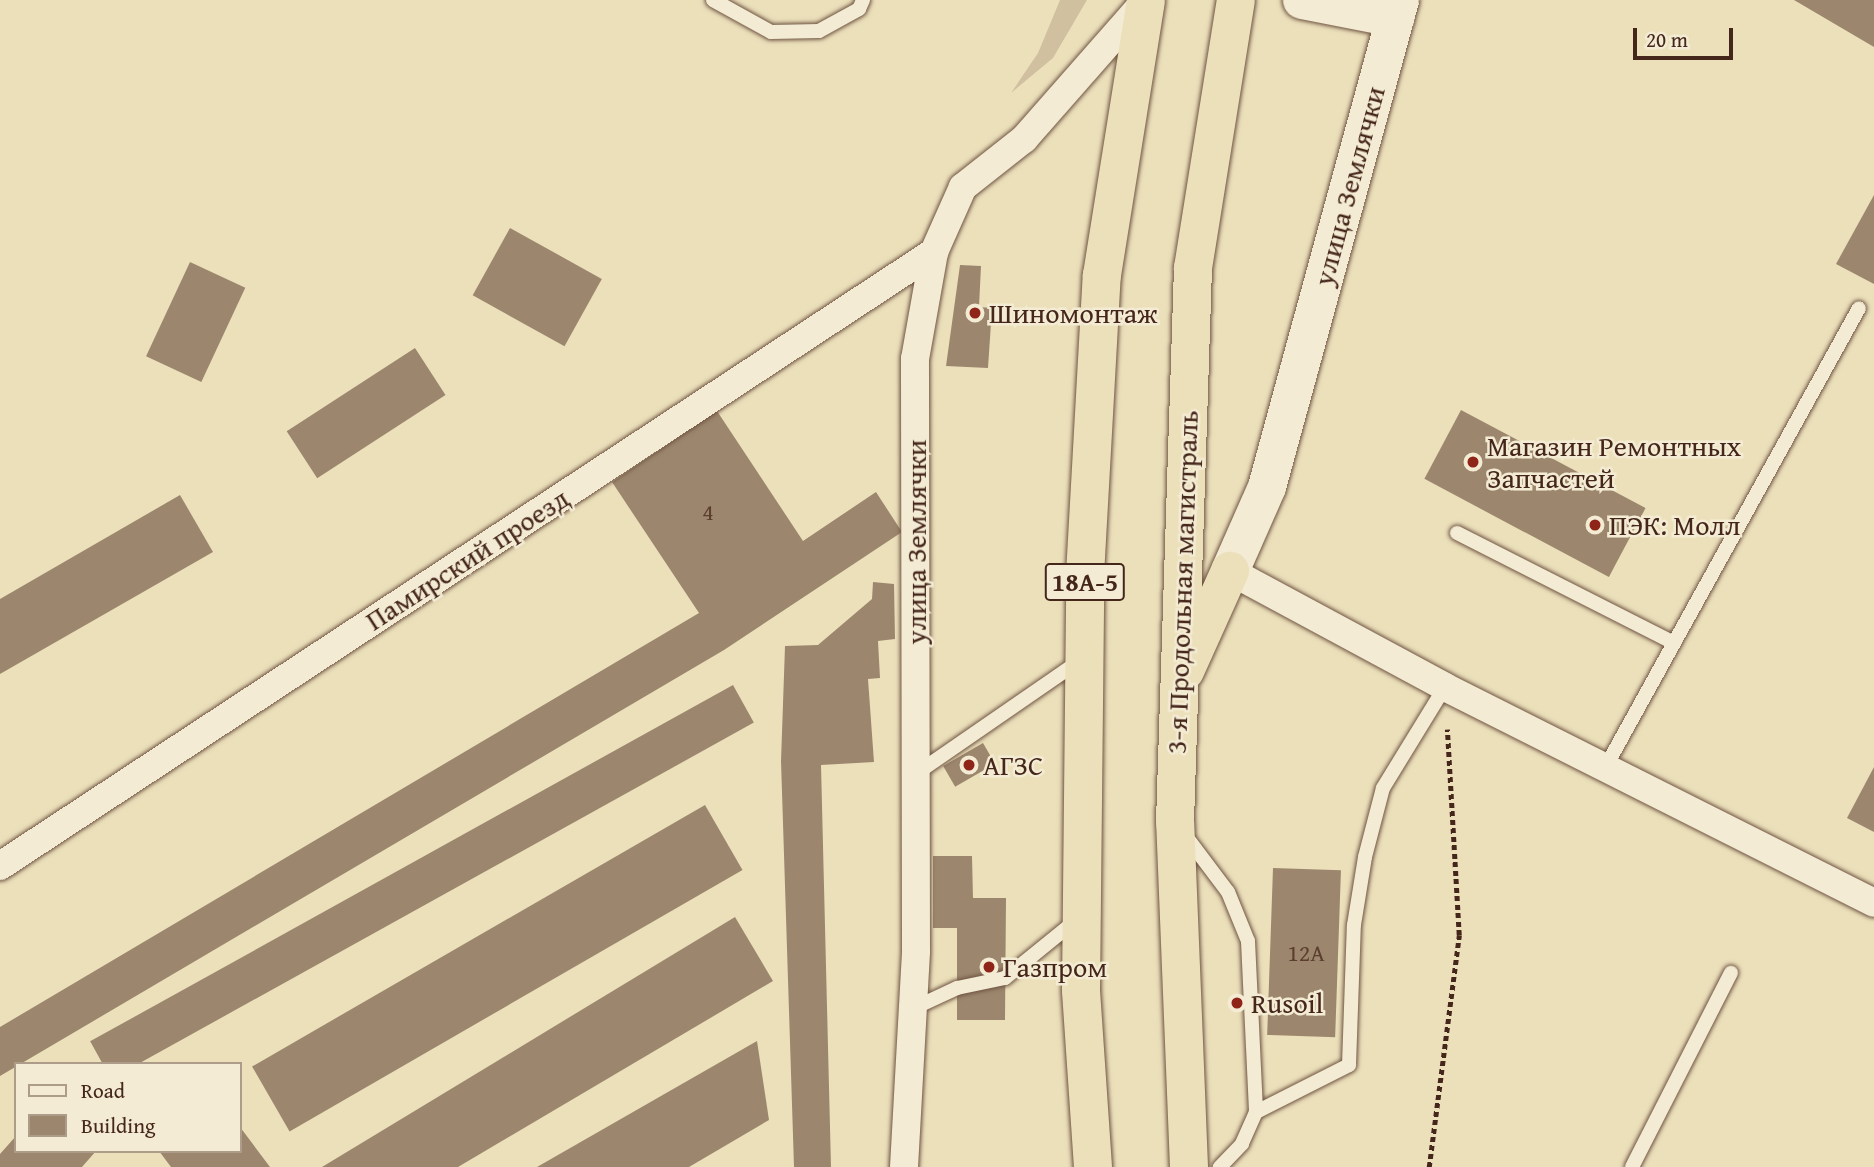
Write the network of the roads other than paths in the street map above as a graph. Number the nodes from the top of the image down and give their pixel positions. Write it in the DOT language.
graph roads {
  1 [pos="713,0"];
  2 [pos="863,0"];
  3 [pos="1146,0"];
  4 [pos="1236,0"];
  5 [pos="1302,0"];
  6 [pos="1398,9"];
  7 [pos="934,252"];
  8 [pos="1859,308"];
  9 [pos="1457,533"];
  10 [pos="1230,571"];
  11 [pos="1674,643"];
  12 [pos="1084,657"];
  13 [pos="1178,685"];
  14 [pos="1445,688"];
  15 [pos="1605,768"];
  16 [pos="917,773"];
  17 [pos="1175,822"];
  18 [pos="0,866"];
  19 [pos="1874,903"];
  20 [pos="1082,913"];
  21 [pos="1731,974"];
  22 [pos="912,1009"];
  23 [pos="1255,1112"];
  24 [pos="904,1167"];
  25 [pos="1093,1167"];
  26 [pos="1189,1167"];
  27 [pos="1220,1167"];
  28 [pos="1632,1167"];
  1 -- 2 [label="lane"];
  3 -- 7 [label="street, улица Землячки"];
  3 -- 12 [label="highway, 18А-5"];
  4 -- 13 [label="highway, 3-я Продольная магистраль"];
  5 -- 6 [label="street"];
  6 -- 10 [label="street, улица Землячки"];
  7 -- 16 [label="street, улица Землячки"];
  7 -- 18 [label="street, Памирский проезд"];
  8 -- 11 [label="lane"];
  9 -- 11 [label="lane"];
  10 -- 13 [label="highway"];
  10 -- 14 [label="street"];
  11 -- 15 [label="lane"];
  12 -- 16 [label="lane"];
  12 -- 20 [label="highway, 18А-5"];
  13 -- 17 [label="highway, 3-я Продольная магистраль"];
  14 -- 15 [label="street"];
  14 -- 23 [label="lane"];
  15 -- 19 [label="street"];
  16 -- 22 [label="street, улица Землячки"];
  17 -- 23 [label="lane"];
  17 -- 26 [label="highway, 3-я Продольная магистраль"];
  20 -- 22 [label="lane"];
  20 -- 25 [label="highway, 18А-5"];
  21 -- 28 [label="lane"];
  22 -- 24 [label="street, улица Землячки"];
  23 -- 27 [label="lane"];
}
